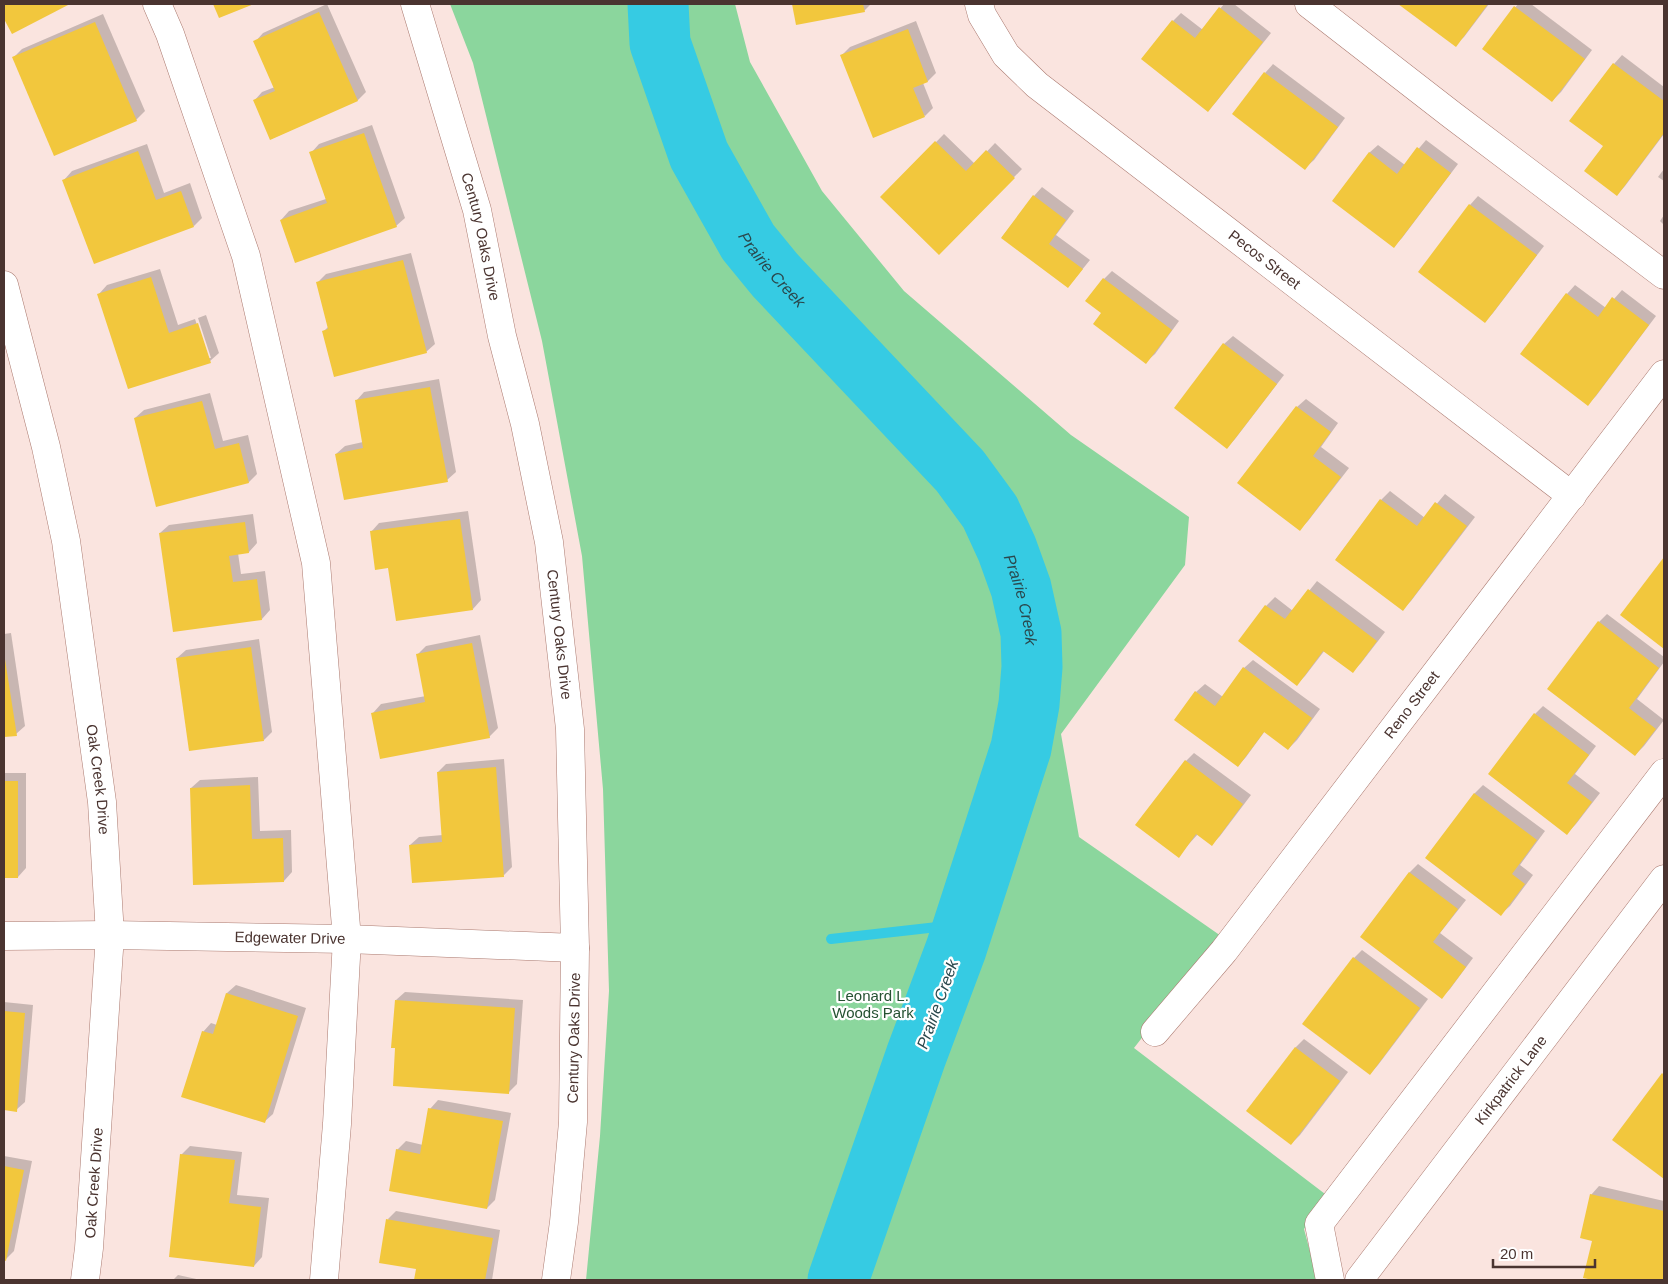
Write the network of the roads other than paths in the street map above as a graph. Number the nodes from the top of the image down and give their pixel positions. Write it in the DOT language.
graph roads {
  1 [pos="157,4"];
  2 [pos="415,4"];
  3 [pos="978,4"];
  4 [pos="1309,4"];
  5 [pos="1664,275"];
  6 [pos="4,285"];
  7 [pos="1664,374"];
  8 [pos="1572,496"];
  9 [pos="1664,773"];
  10 [pos="1664,879"];
  11 [pos="110,935"];
  12 [pos="4,936"];
  13 [pos="348,939"];
  14 [pos="575,948"];
  15 [pos="1155,1032"];
  16 [pos="85,1280"];
  17 [pos="324,1280"];
  18 [pos="556,1280"];
  19 [pos="1330,1280"];
  20 [pos="1359,1280"];
  1 -- 13 [label="street"];
  2 -- 14 [label="street, Century Oaks Drive"];
  3 -- 8 [label="street, Pecos Street"];
  4 -- 5 [label="street"];
  6 -- 11 [label="street, Oak Creek Drive"];
  7 -- 8 [label="street, Reno Street"];
  8 -- 15 [label="street, Reno Street"];
  9 -- 19 [label="street"];
  10 -- 20 [label="street, Kirkpatrick Lane"];
  11 -- 12 [label="street, Edgewater Drive"];
  11 -- 13 [label="street, Edgewater Drive"];
  11 -- 16 [label="street, Oak Creek Drive"];
  13 -- 14 [label="street, Edgewater Drive"];
  13 -- 17 [label="street"];
  14 -- 18 [label="street, Century Oaks Drive"];
}
